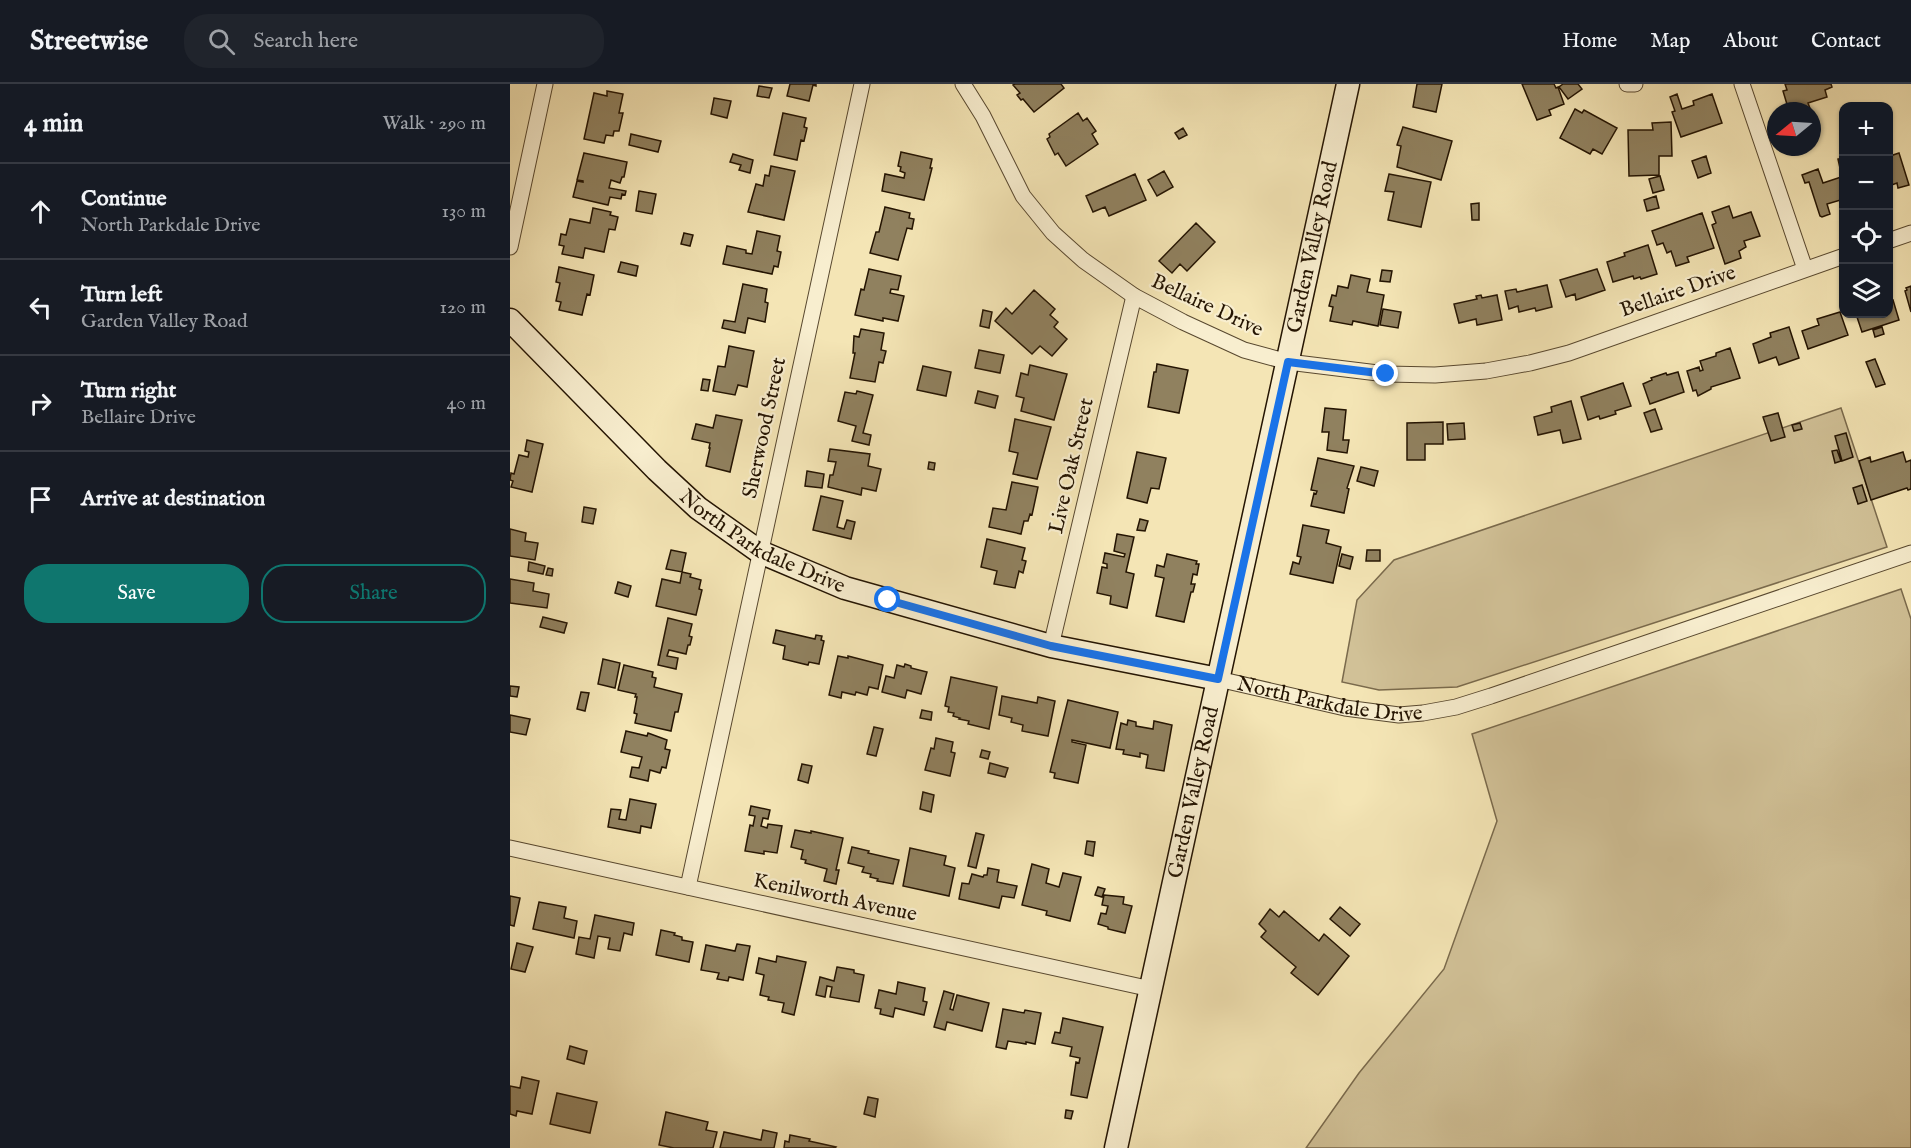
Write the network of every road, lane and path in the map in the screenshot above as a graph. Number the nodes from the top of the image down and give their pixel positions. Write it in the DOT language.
graph roads {
  1 [pos="545,84"];
  2 [pos="862,84"];
  3 [pos="963,84"];
  4 [pos="1348,84"];
  5 [pos="1627,84"];
  6 [pos="1635,84"];
  7 [pos="1742,84"];
  8 [pos="1911,233"];
  9 [pos="1893,239"];
  10 [pos="510,247"];
  11 [pos="1839,258"];
  12 [pos="1805,269"];
  13 [pos="1134,296"];
  14 [pos="510,320"];
  15 [pos="1288,362"];
  16 [pos="760,552"];
  17 [pos="1911,553"];
  18 [pos="1051,646"];
  19 [pos="1218,679"];
  20 [pos="510,848"];
  21 [pos="688,887"];
  22 [pos="1151,989"];
  23 [pos="1116,1148"];
  1 -- 10 [label="street"];
  2 -- 16 [label="street, Sherwood Street"];
  3 -- 13 [label="street, Bellaire Drive"];
  4 -- 15 [label="street, Garden Valley Road"];
  5 -- 6 [label="street"];
  7 -- 12 [label="street"];
  8 -- 9 [label="street"];
  11 -- 12 [label="street, Bellaire Drive"];
  12 -- 15 [label="street, Bellaire Drive"];
  13 -- 15 [label="street, Bellaire Drive"];
  13 -- 18 [label="street, Live Oak Street"];
  14 -- 16 [label="street, North Parkdale Drive"];
  15 -- 19 [label="street, Garden Valley Road"];
  16 -- 18 [label="street, North Parkdale Drive"];
  16 -- 21 [label="street, Sherwood Street"];
  17 -- 19 [label="street, North Parkdale Drive"];
  18 -- 19 [label="street, North Parkdale Drive"];
  19 -- 22 [label="street, Garden Valley Road"];
  20 -- 21 [label="street, Kenilworth Avenue"];
  21 -- 22 [label="street, Kenilworth Avenue"];
  22 -- 23 [label="street, Garden Valley Road"];
}
